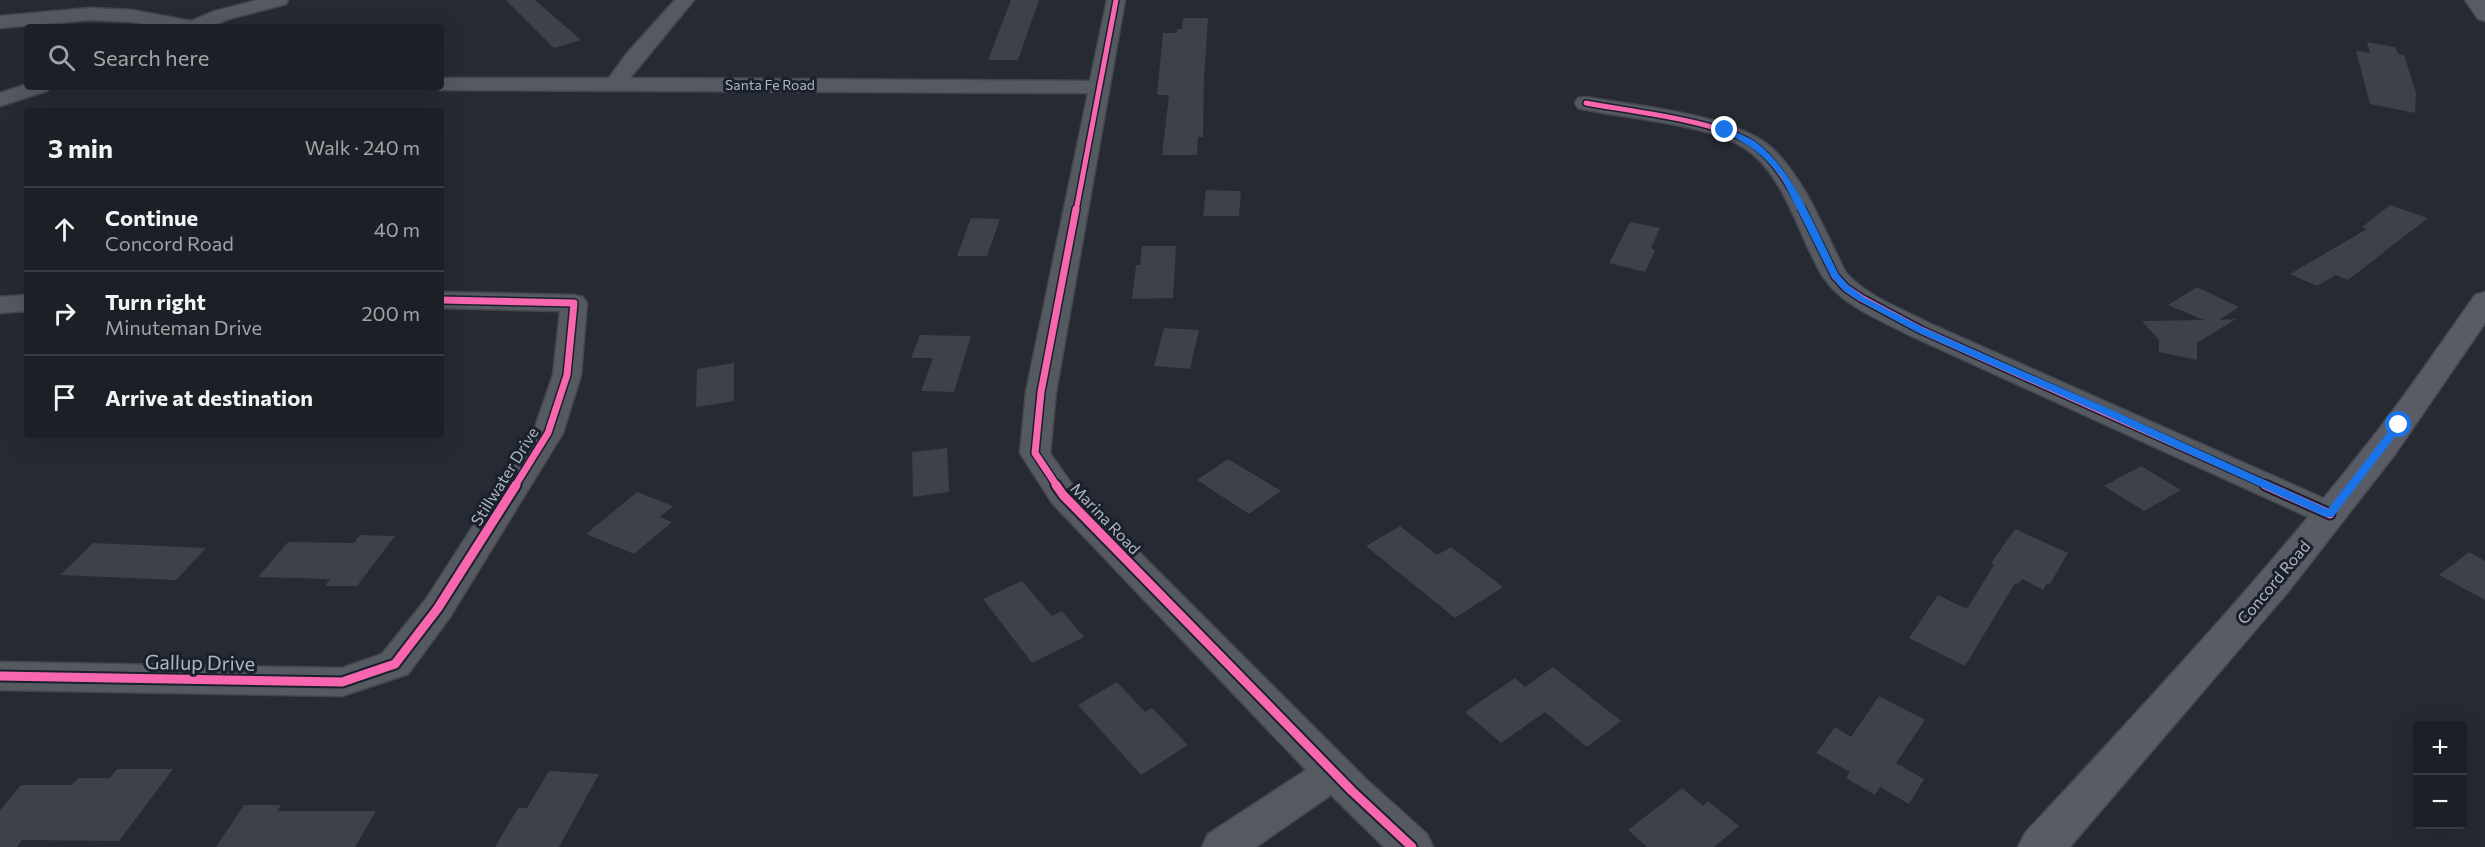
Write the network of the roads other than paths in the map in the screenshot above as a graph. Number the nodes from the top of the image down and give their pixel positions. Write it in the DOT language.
graph roads {
  1 [pos="279,0"];
  2 [pos="685,0"];
  3 [pos="1116,0"];
  4 [pos="2475,0"];
  5 [pos="2485,15"];
  6 [pos="0,22"];
  7 [pos="176,24"];
  8 [pos="200,24"];
  9 [pos="444,84"];
  10 [pos="614,85"];
  11 [pos="1099,87"];
  12 [pos="31,90"];
  13 [pos="0,100"];
  14 [pos="1586,103"];
  15 [pos="444,300"];
  16 [pos="2485,301"];
  17 [pos="24,303"];
  18 [pos="0,305"];
  19 [pos="2330,514"];
  20 [pos="395,664"];
  21 [pos="0,676"];
  22 [pos="1334,772"];
  23 [pos="1223,847"];
  24 [pos="1412,847"];
  25 [pos="2041,847"];
  1 -- 8 [label="street"];
  2 -- 10 [label="street"];
  3 -- 11 [label="street, Marina Road"];
  4 -- 5 [label="main road"];
  6 -- 7 [label="street"];
  9 -- 10 [label="street, Santa Fe Road"];
  10 -- 11 [label="street, Santa Fe Road"];
  11 -- 22 [label="street, Marina Road"];
  12 -- 13 [label="street"];
  14 -- 19 [label="street"];
  15 -- 20 [label="street, Stillwater Drive"];
  16 -- 19 [label="main road, Concord Road"];
  17 -- 18 [label="street"];
  19 -- 25 [label="main road, Concord Road"];
  20 -- 21 [label="street, Gallup Drive"];
  22 -- 23 [label="street"];
  22 -- 24 [label="street, Marina Road"];
}
